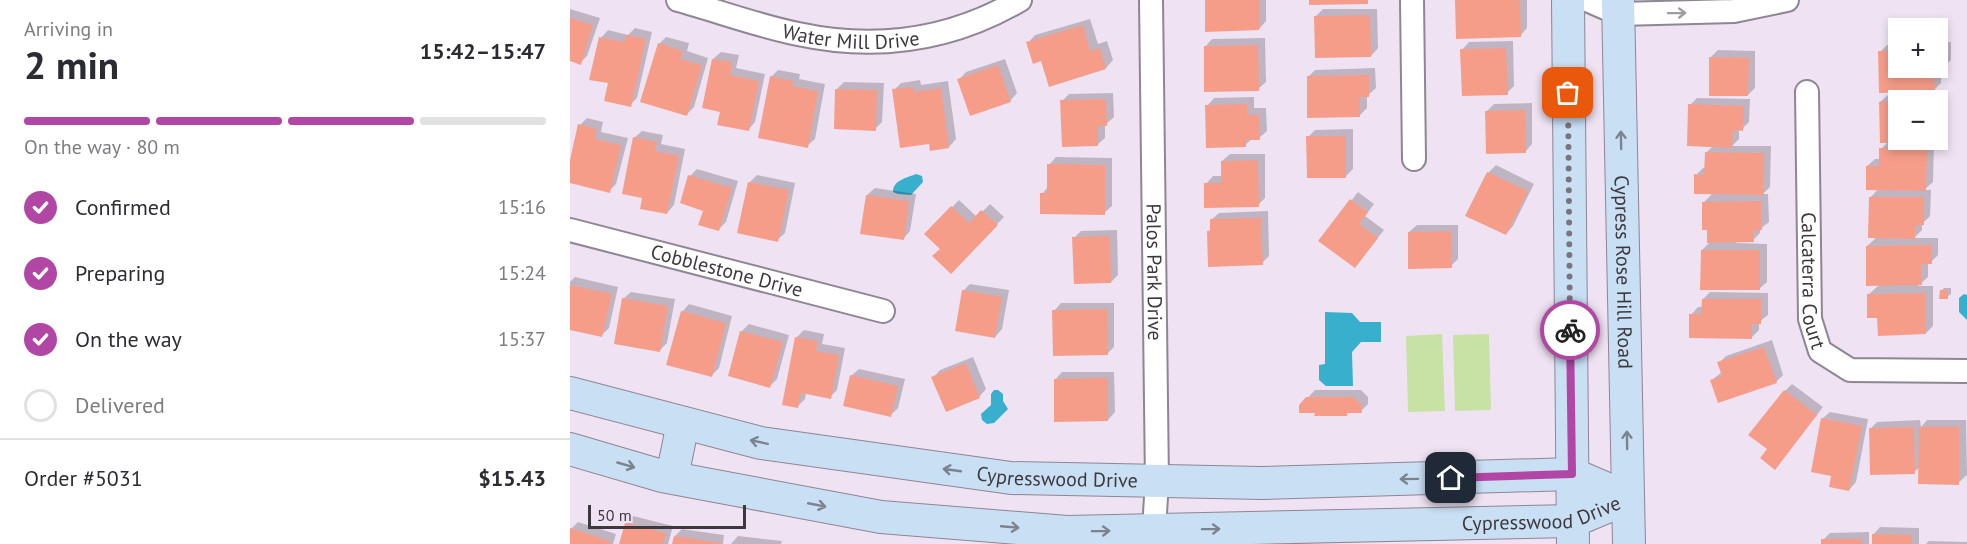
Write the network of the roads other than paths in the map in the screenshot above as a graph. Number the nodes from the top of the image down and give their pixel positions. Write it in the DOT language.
graph roads {
  1 [pos="678,0"];
  2 [pos="1020,0"];
  3 [pos="1151,0"];
  4 [pos="1412,0"];
  5 [pos="1568,0"];
  6 [pos="1587,0"];
  7 [pos="1787,0"];
  8 [pos="1619,7"];
  9 [pos="1807,92"];
  10 [pos="1414,159"];
  11 [pos="570,230"];
  12 [pos="883,311"];
  13 [pos="1967,371"];
  14 [pos="570,393"];
  15 [pos="683,423"];
  16 [pos="570,449"];
  17 [pos="1572,474"];
  18 [pos="672,477"];
  19 [pos="1157,482"];
  20 [pos="1628,498"];
  21 [pos="1573,533"];
  22 [pos="1153,537"];
  23 [pos="1629,544"];
  1 -- 2 [label="street, Water Mill Drive"];
  3 -- 19 [label="street, Palos Park Drive"];
  4 -- 10 [label="street"];
  5 -- 17 [label="main road"];
  6 -- 8 [label="street"];
  8 -- 7 [label="street, one-way"];
  20 -- 8 [label="main road, Cypress Rose Hill Road, one-way"];
  9 -- 13 [label="street, Calcaterra Court"];
  11 -- 12 [label="street, Cobblestone Drive"];
  14 -- 15 [label="main road, Cypresswood Drive"];
  15 -- 18 [label="main road"];
  19 -- 15 [label="main road, Cypresswood Drive, one-way"];
  16 -- 18 [label="main road, Cypresswood Drive, one-way"];
  17 -- 19 [label="main road, Cypresswood Drive, one-way"];
  17 -- 20 [label="main road, Cypresswood Drive"];
  17 -- 21 [label="main road"];
  18 -- 22 [label="main road, Cypresswood Drive, one-way"];
  19 -- 22 [label="street, Palos Park Drive"];
  20 -- 21 [label="main road, Cypresswood Drive"];
  20 -- 23 [label="main road, Cypress Rose Hill Road"];
  22 -- 21 [label="main road, Cypresswood Drive, one-way"];
}
